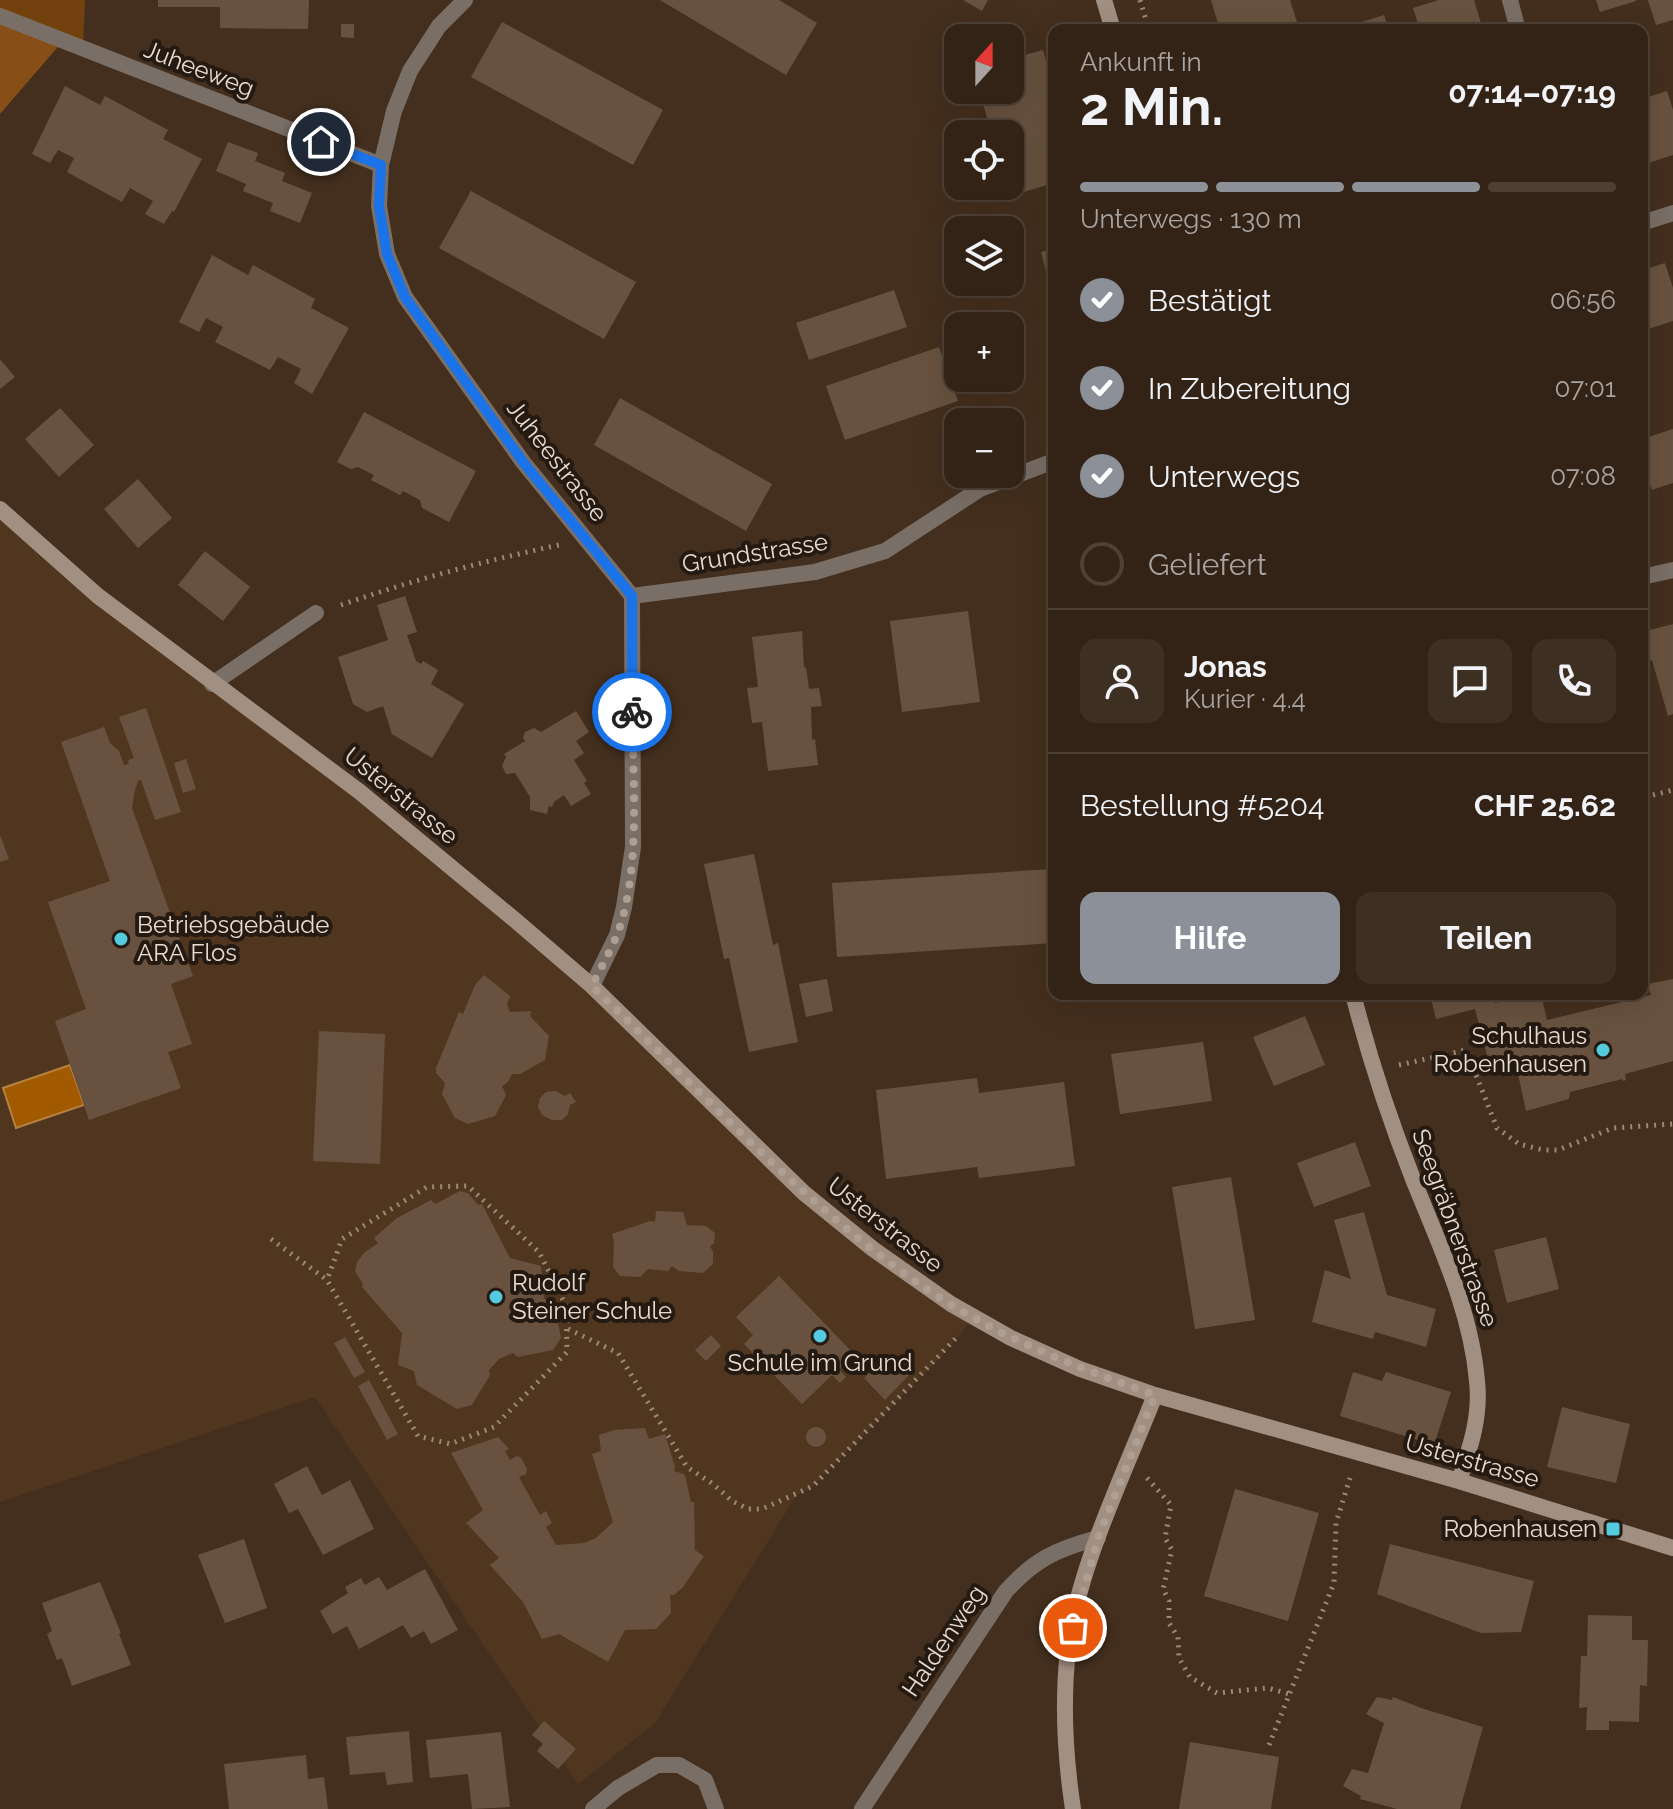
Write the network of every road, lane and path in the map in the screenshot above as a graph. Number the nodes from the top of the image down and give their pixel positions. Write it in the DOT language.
graph roads {
  1 [pos="465,0"];
  2 [pos="1104,0"];
  3 [pos="1140,0"];
  4 [pos="1510,0"];
  5 [pos="0,16"];
  6 [pos="1111,24"];
  7 [pos="1147,24"];
  8 [pos="1516,24"];
  9 [pos="381,165"];
  10 [pos="1673,213"];
  11 [pos="1648,221"];
  12 [pos="1048,463"];
  13 [pos="0,509"];
  14 [pos="587,540"];
  15 [pos="1673,570"];
  16 [pos="1648,576"];
  17 [pos="632,596"];
  18 [pos="316,613"];
  19 [pos="212,684"];
  20 [pos="1673,790"];
  21 [pos="1653,795"];
  22 [pos="592,986"];
  23 [pos="1355,1000"];
  24 [pos="1374,1071"];
  25 [pos="1673,1124"];
  26 [pos="271,1239"];
  27 [pos="327,1280"];
  28 [pos="974,1317"];
  29 [pos="567,1328"];
  30 [pos="1155,1395"];
  31 [pos="1357,1454"];
  32 [pos="1459,1481"];
  33 [pos="1163,1495"];
  34 [pos="1098,1538"];
  35 [pos="1673,1548"];
  36 [pos="1289,1694"];
  37 [pos="1269,1745"];
  38 [pos="593,1809"];
  39 [pos="716,1809"];
  40 [pos="862,1809"];
  41 [pos="1073,1809"];
  1 -- 9 [label="street, Juheestrasse"];
  2 -- 6 [label="main road"];
  3 -- 7 [label="path"];
  4 -- 8 [label="street"];
  5 -- 9 [label="street, Juheeweg"];
  9 -- 14 [label="street, Juheestrasse"];
  10 -- 11 [label="street"];
  12 -- 17 [label="street, Grundstrasse"];
  13 -- 19 [label="main road, Usterstrasse"];
  14 -- 17 [label="street, Juheestrasse"];
  14 -- 18 [label="path"];
  15 -- 16 [label="street"];
  17 -- 22 [label="street"];
  18 -- 19 [label="street"];
  19 -- 22 [label="main road, Usterstrasse"];
  20 -- 21 [label="path"];
  22 -- 28 [label="main road, Usterstrasse"];
  23 -- 24 [label="main road, Seegräbnerstrasse"];
  24 -- 25 [label="path"];
  24 -- 32 [label="main road, Seegräbnerstrasse"];
  26 -- 27 [label="path"];
  27 -- 29 [label="path"];
  27 -- 29 [label="path"];
  28 -- 29 [label="path"];
  28 -- 30 [label="main road, Usterstrasse"];
  30 -- 31 [label="main road, Usterstrasse"];
  30 -- 34 [label="main road"];
  31 -- 32 [label="main road, Usterstrasse"];
  31 -- 36 [label="path"];
  32 -- 35 [label="main road, Usterstrasse"];
  33 -- 36 [label="path"];
  34 -- 40 [label="street, Haldenweg"];
  34 -- 41 [label="main road"];
  36 -- 37 [label="path"];
  38 -- 39 [label="street"];
}
